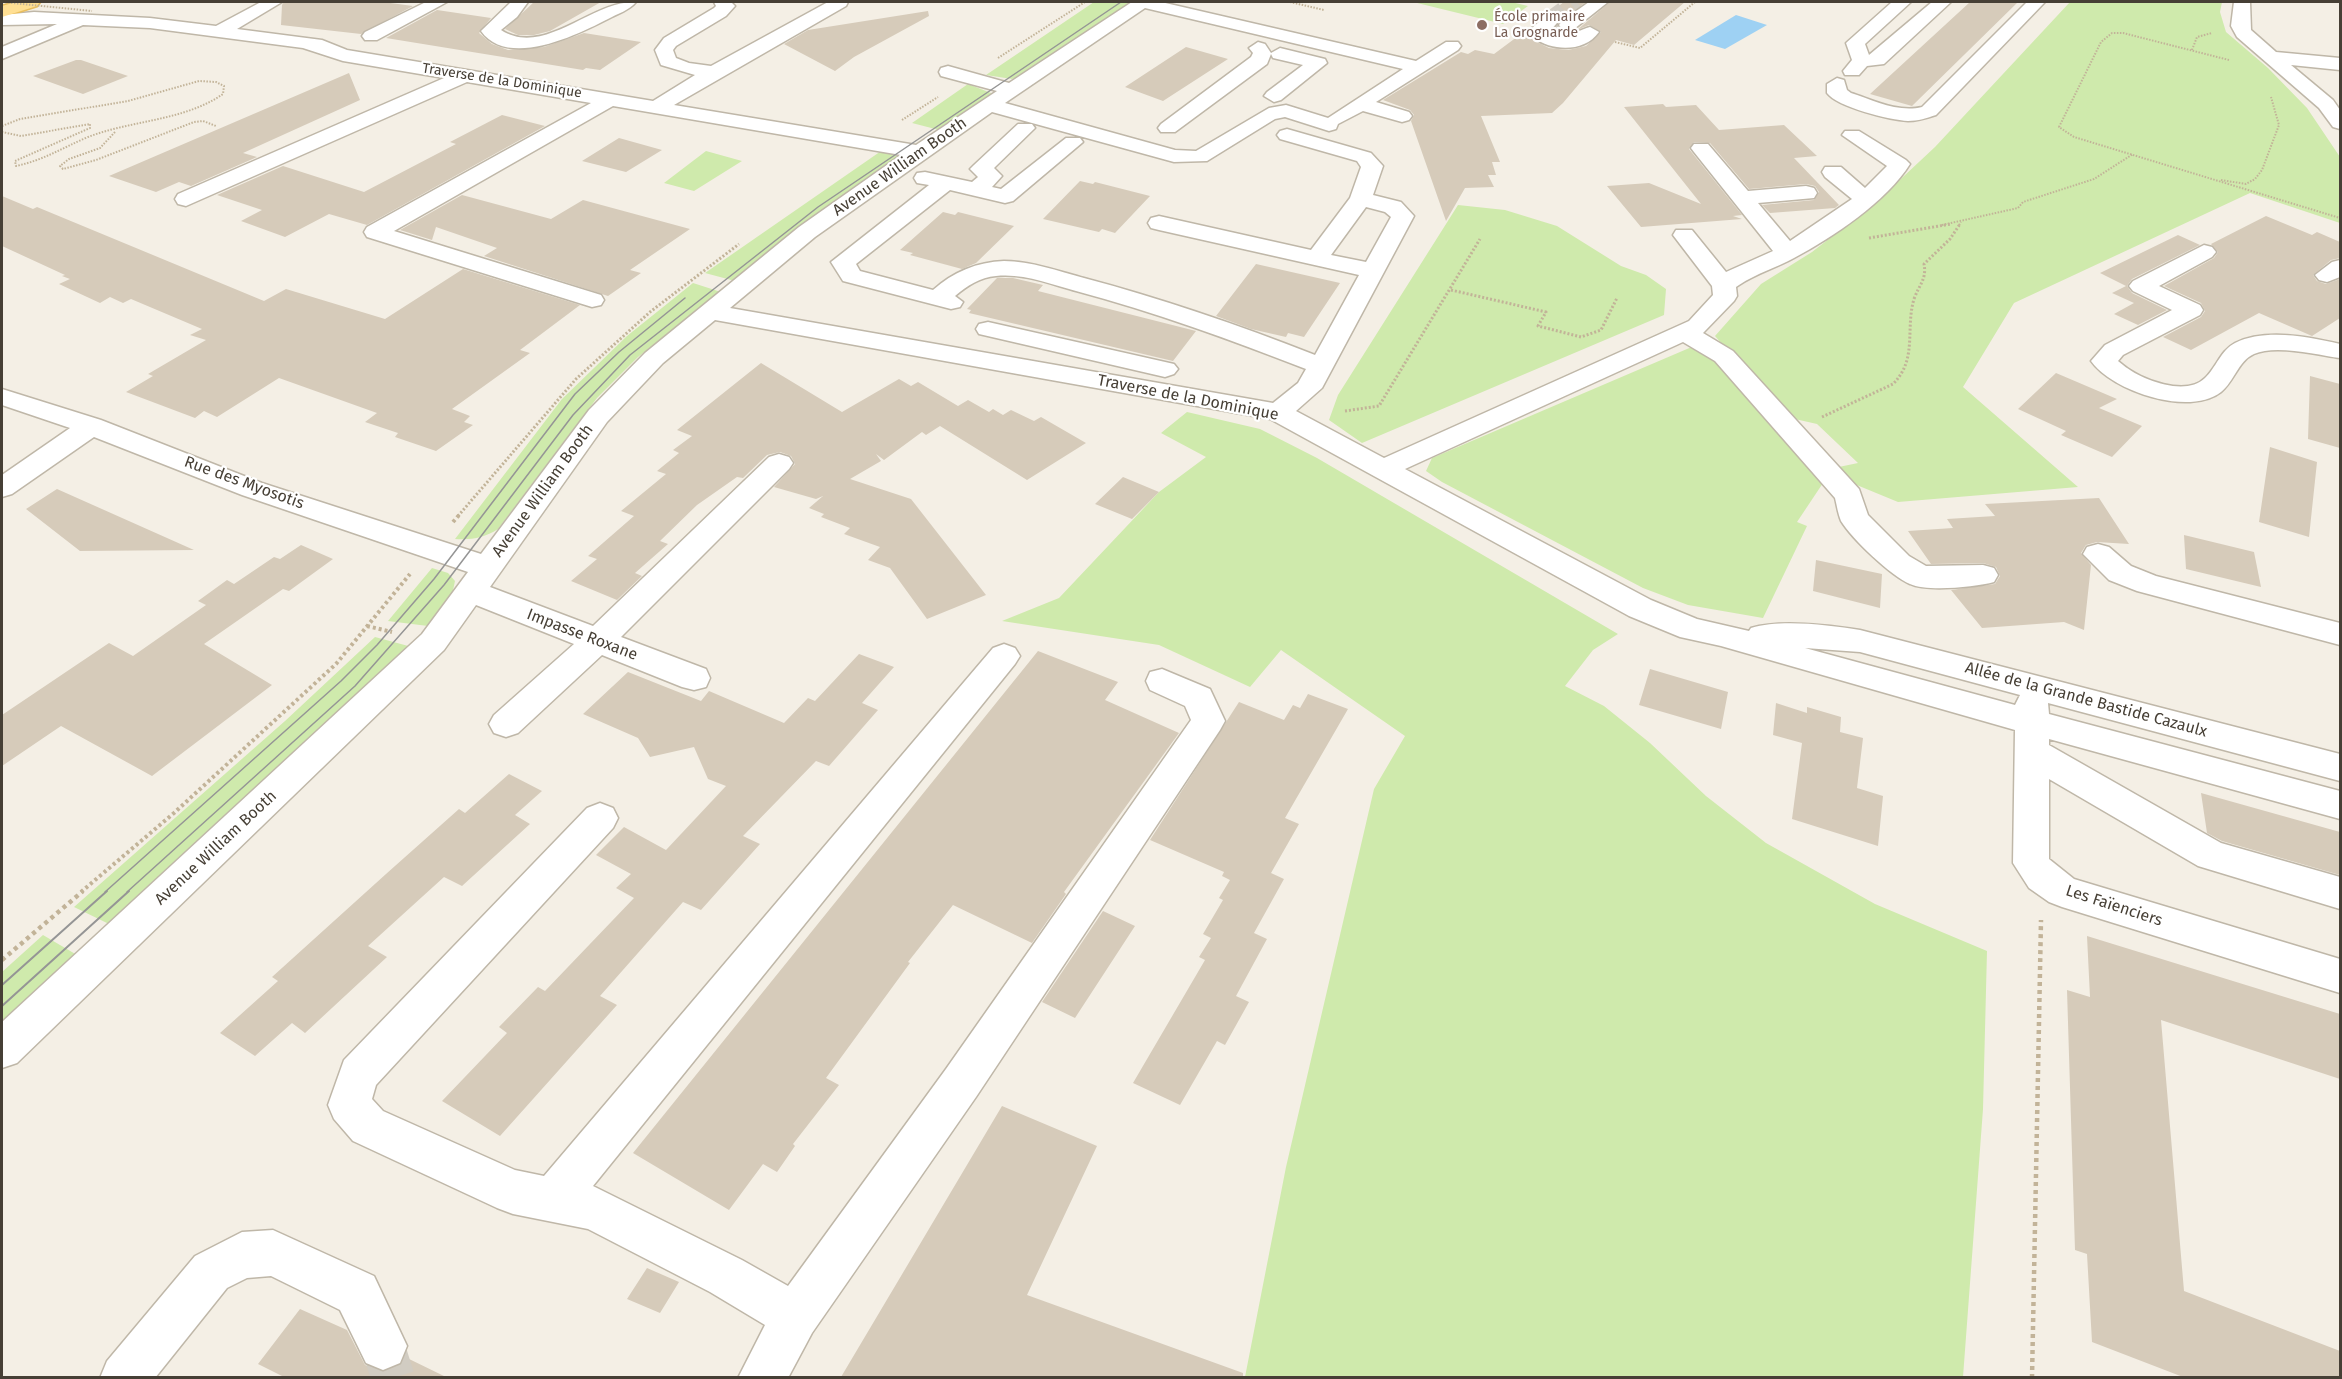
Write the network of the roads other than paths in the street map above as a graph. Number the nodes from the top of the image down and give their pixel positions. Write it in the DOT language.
graph roads {
  1 [pos="15,2"];
  2 [pos="31,2"];
  3 [pos="42,2"];
  4 [pos="66,2"];
  5 [pos="273,2"];
  6 [pos="438,2"];
  7 [pos="519,2"];
  8 [pos="627,2"];
  9 [pos="723,2"];
  10 [pos="840,2"];
  11 [pos="1599,2"];
  12 [pos="1902,2"];
  13 [pos="1942,2"];
  14 [pos="2036,2"];
  15 [pos="2242,2"];
  16 [pos="2,4"];
  17 [pos="1136,6"];
  18 [pos="2,12"];
  19 [pos="87,15"];
  20 [pos="2,18"];
  21 [pos="1548,23"];
  22 [pos="1568,26"];
  23 [pos="220,31"];
  24 [pos="371,36"];
  25 [pos="1598,36"];
  26 [pos="1452,46"];
  27 [pos="1258,48"];
  28 [pos="2,54"];
  29 [pos="2270,57"];
  30 [pos="2340,64"];
  31 [pos="1418,68"];
  32 [pos="714,72"];
  33 [pos="948,72"];
  34 [pos="466,75"];
  35 [pos="1837,84"];
  36 [pos="1013,90"];
  37 [pos="1274,96"];
  38 [pos="612,99"];
  39 [pos="1359,104"];
  40 [pos="990,105"];
  41 [pos="658,107"];
  42 [pos="1402,116"];
  43 [pos="2340,123"];
  44 [pos="1025,128"];
  45 [pos="1168,128"];
  46 [pos="1287,135"];
  47 [pos="1852,135"];
  48 [pos="1073,142"];
  49 [pos="1701,148"];
  50 [pos="921,152"];
  51 [pos="894,169"];
  52 [pos="1833,172"];
  53 [pos="945,183"];
  54 [pos="976,190"];
  55 [pos="1806,193"];
  56 [pos="1742,198"];
  57 [pos="186,199"];
  58 [pos="1865,199"];
  59 [pos="1361,200"];
  60 [pos="1159,223"];
  61 [pos="1684,235"];
  62 [pos="2204,252"];
  63 [pos="1787,253"];
  64 [pos="1317,258"];
  65 [pos="1373,271"];
  66 [pos="1724,285"];
  67 [pos="592,300"];
  68 [pos="711,312"];
  69 [pos="988,329"];
  70 [pos="1685,333"];
  71 [pos="1069,348"];
  72 [pos="2340,351"];
  73 [pos="1321,366"];
  74 [pos="1165,369"];
  75 [pos="1054,372"];
  76 [pos="2,397"];
  77 [pos="1278,412"];
  78 [pos="91,426"];
  79 [pos="779,463"];
  80 [pos="1382,469"];
  81 [pos="2,488"];
  82 [pos="2098,554"];
  83 [pos="1983,574"];
  84 [pos="478,579"];
  85 [pos="1706,632"];
  86 [pos="2340,634"];
  87 [pos="1832,637"];
  88 [pos="597,640"];
  89 [pos="1004,656"];
  90 [pos="1850,673"];
  91 [pos="693,678"];
  92 [pos="1162,681"];
  93 [pos="2032,686"];
  94 [pos="506,724"];
  95 [pos="2032,737"];
  96 [pos="2340,768"];
  97 [pos="2340,805"];
  98 [pos="600,818"];
  99 [pos="2340,893"];
  100 [pos="2340,976"];
  101 [pos="2,1049"];
  102 [pos="553,1199"];
  103 [pos="795,1316"];
  104 [pos="383,1346"];
  105 [pos="124,1377"];
  106 [pos="762,1377"];
  1 -- 16 [label="main road"];
  2 -- 18 [label="main road"];
  3 -- 20 [label="street"];
  4 -- 19 [label="street"];
  5 -- 23 [label="street"];
  6 -- 24 [label="street"];
  7 -- 8 [label="street"];
  9 -- 32 [label="street"];
  10 -- 32 [label="street"];
  11 -- 22 [label="street"];
  12 -- 13 [label="street"];
  14 -- 35 [label="street"];
  15 -- 29 [label="street"];
  17 -- 27 [label="street"];
  17 -- 31 [label="street"];
  17 -- 36 [label="street, Avenue William Booth"];
  19 -- 20 [label="street, Traverse de la Dominique"];
  19 -- 23 [label="street, Traverse de la Dominique"];
  19 -- 28 [label="street"];
  21 -- 25 [label="street"];
  23 -- 34 [label="street, Traverse de la Dominique"];
  26 -- 31 [label="street"];
  27 -- 37 [label="street"];
  27 -- 45 [label="street"];
  29 -- 30 [label="street"];
  29 -- 43 [label="street"];
  31 -- 39 [label="street"];
  32 -- 41 [label="street"];
  33 -- 36 [label="street"];
  34 -- 38 [label="street, Traverse de la Dominique"];
  34 -- 57 [label="street"];
  36 -- 40 [label="street, Avenue William Booth"];
  38 -- 41 [label="street, Traverse de la Dominique"];
  38 -- 67 [label="street"];
  39 -- 40 [label="street"];
  39 -- 42 [label="street"];
  40 -- 50 [label="street, Avenue William Booth"];
  41 -- 50 [label="street, Traverse de la Dominique"];
  44 -- 54 [label="street"];
  46 -- 59 [label="street"];
  47 -- 58 [label="street"];
  48 -- 54 [label="street"];
  49 -- 56 [label="street"];
  50 -- 51 [label="street, Avenue William Booth"];
  51 -- 53 [label="street"];
  51 -- 68 [label="street, Avenue William Booth"];
  52 -- 58 [label="street"];
  53 -- 54 [label="street"];
  53 -- 73 [label="street"];
  55 -- 56 [label="street"];
  56 -- 63 [label="street"];
  58 -- 63 [label="street"];
  59 -- 64 [label="street"];
  59 -- 65 [label="street"];
  60 -- 64 [label="street"];
  61 -- 66 [label="street"];
  62 -- 72 [label="street"];
  63 -- 66 [label="street"];
  64 -- 65 [label="street"];
  65 -- 73 [label="street"];
  66 -- 70 [label="street"];
  68 -- 75 [label="street, Traverse de la Dominique"];
  68 -- 84 [label="street, Avenue William Booth"];
  69 -- 71 [label="street"];
  70 -- 80 [label="street"];
  70 -- 83 [label="street"];
  71 -- 74 [label="street"];
  71 -- 75 [label="street"];
  73 -- 77 [label="street"];
  75 -- 77 [label="street, Traverse de la Dominique"];
  76 -- 78 [label="street, Rue des Myosotis"];
  77 -- 80 [label="street, Traverse de la Dominique"];
  78 -- 81 [label="street"];
  78 -- 84 [label="street, Rue des Myosotis"];
  79 -- 88 [label="street"];
  80 -- 85 [label="street, Traverse de la Dominique"];
  82 -- 86 [label="street"];
  84 -- 88 [label="street, Impasse Roxane"];
  84 -- 101 [label="street, Avenue William Booth"];
  85 -- 87 [label="street, Allée de la Grande Bastide Cazaulx"];
  85 -- 90 [label="street"];
  87 -- 90 [label="street"];
  87 -- 93 [label="street, Allée de la Grande Bastide Cazaulx"];
  88 -- 91 [label="street, Impasse Roxane"];
  88 -- 94 [label="street"];
  89 -- 102 [label="street"];
  90 -- 95 [label="street"];
  92 -- 103 [label="street"];
  93 -- 95 [label="street"];
  93 -- 96 [label="street, Allée de la Grande Bastide Cazaulx"];
  95 -- 97 [label="street"];
  95 -- 99 [label="street"];
  95 -- 100 [label="street, Les Faïenciers"];
  98 -- 102 [label="street"];
  102 -- 103 [label="street"];
  103 -- 106 [label="street"];
  104 -- 105 [label="street"];
}
